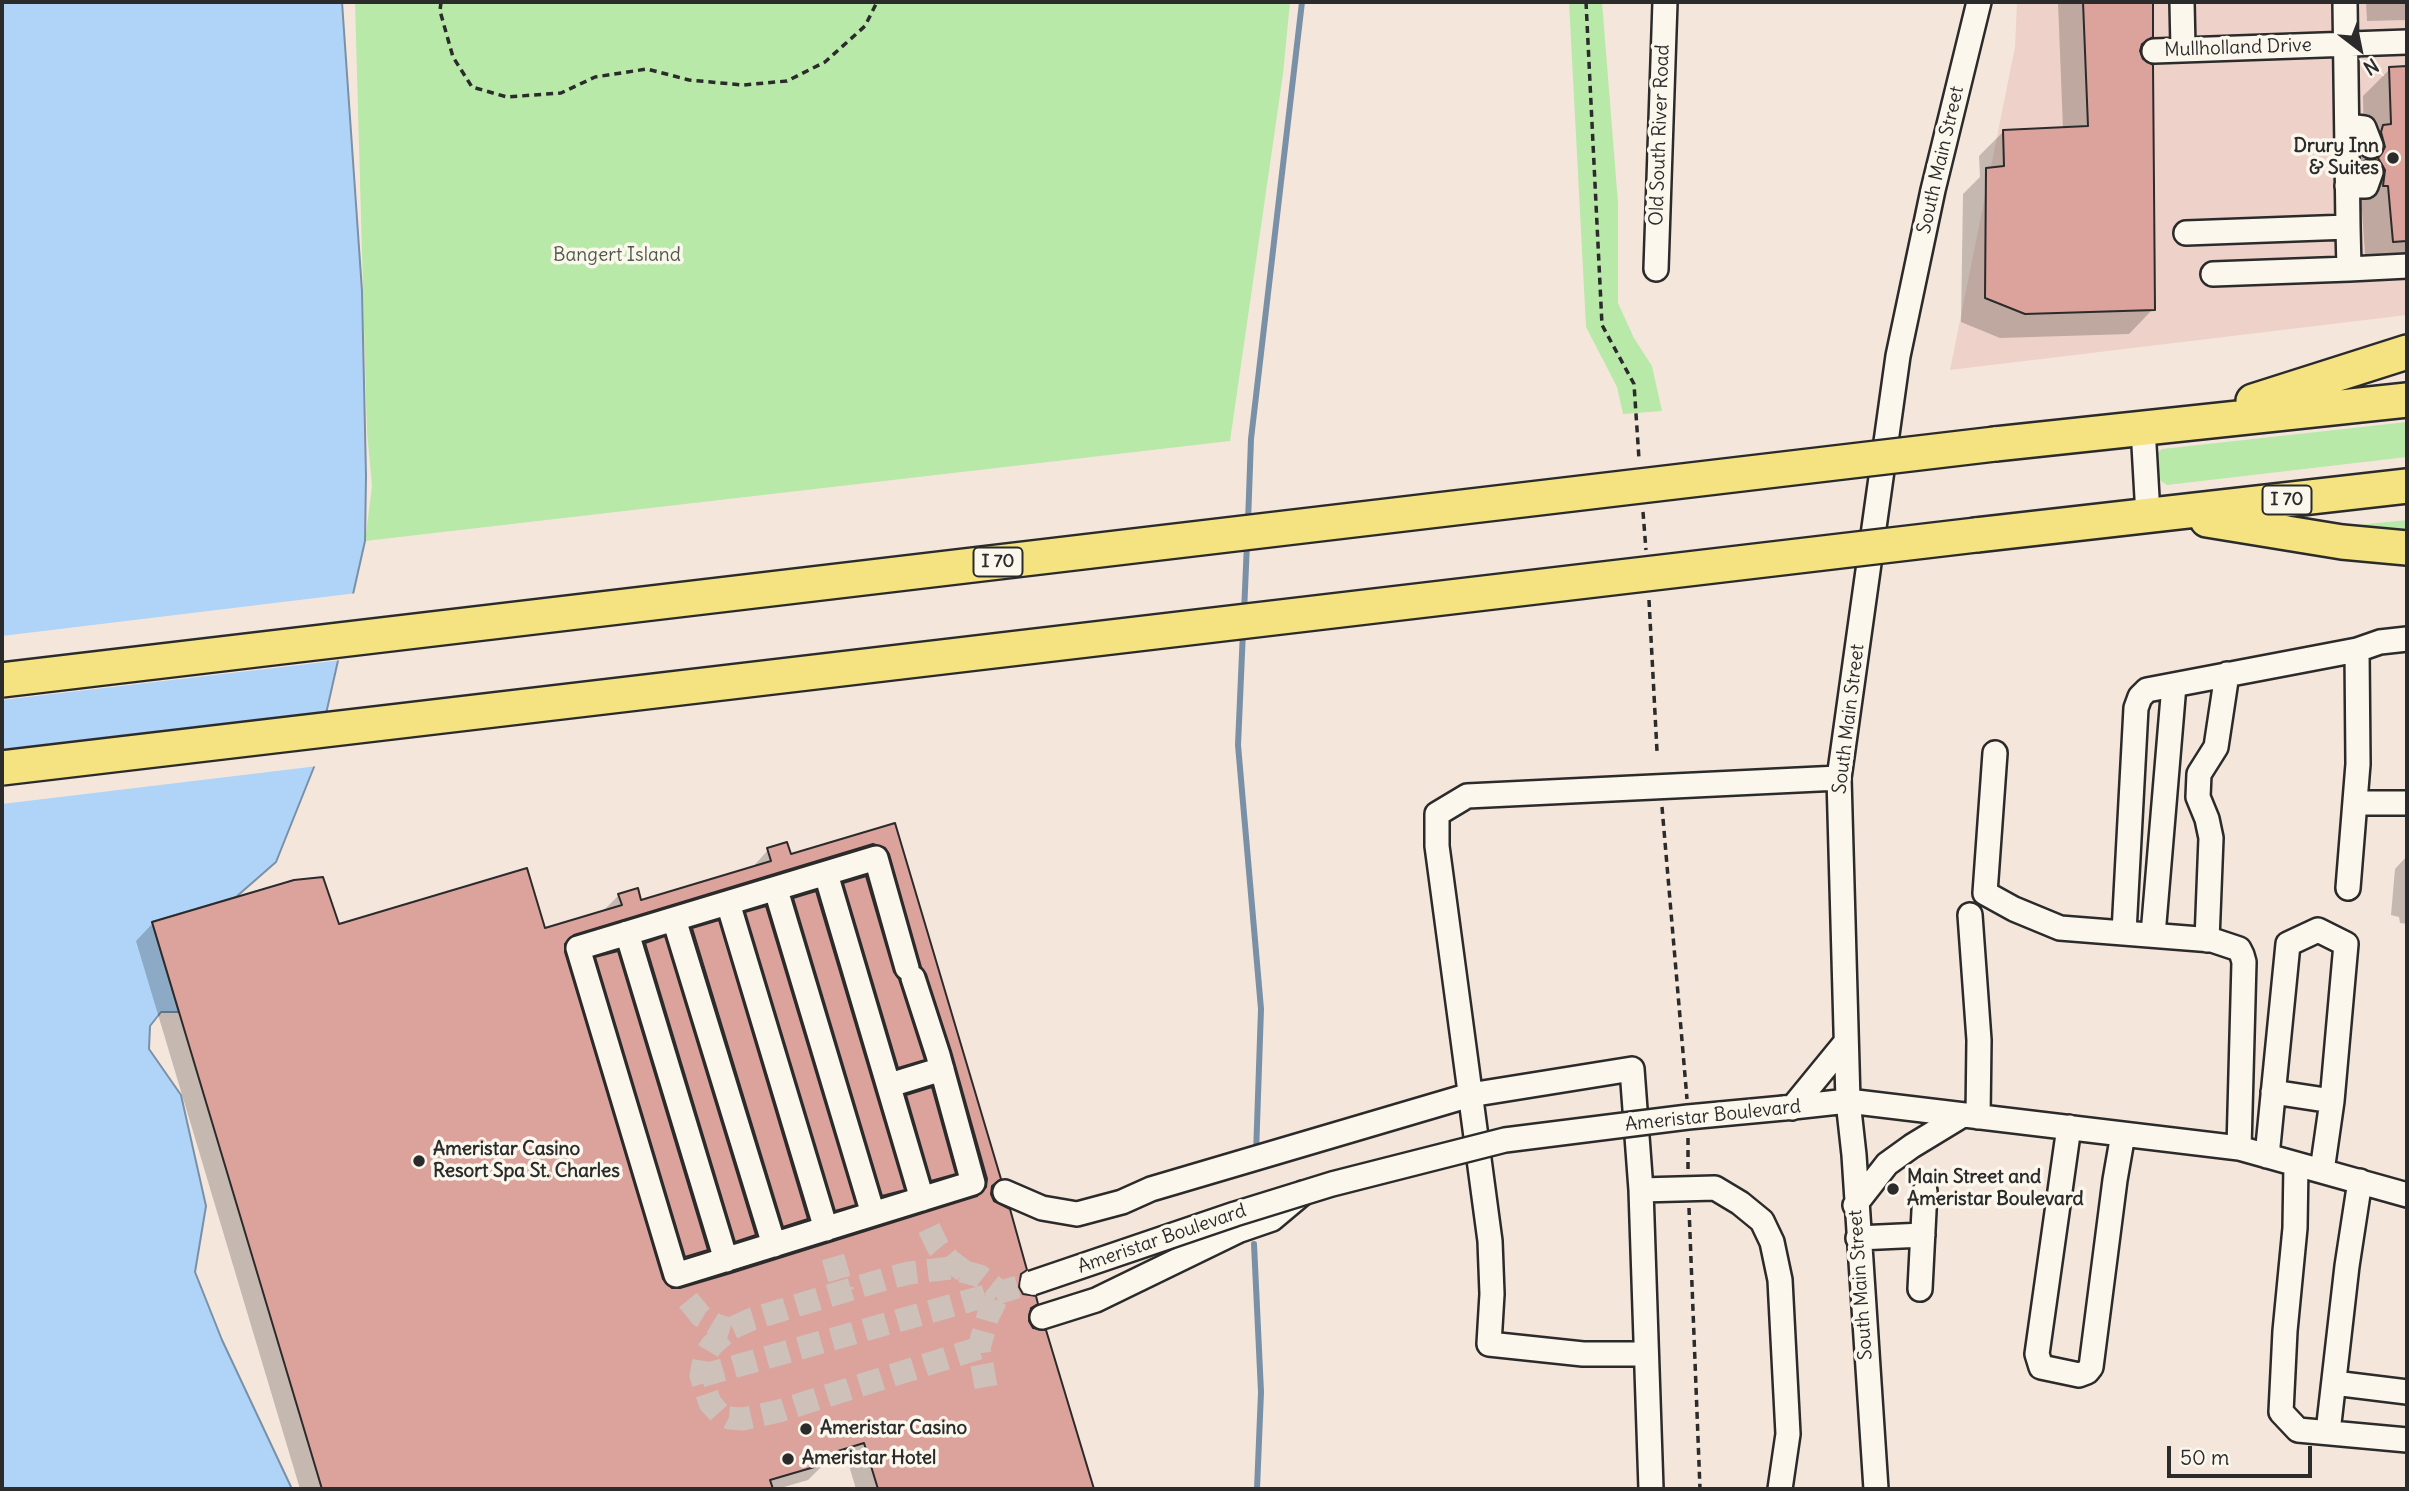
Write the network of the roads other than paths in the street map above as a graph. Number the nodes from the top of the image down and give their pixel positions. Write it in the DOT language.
graph roads {
  1 [pos="1665,2"];
  2 [pos="1979,2"];
  3 [pos="2182,2"];
  4 [pos="2345,2"];
  5 [pos="2407,42"];
  6 [pos="2346,44"];
  7 [pos="2183,49"];
  8 [pos="2154,51"];
  9 [pos="2347,126"];
  10 [pos="2371,146"];
  11 [pos="2371,172"];
  12 [pos="2347,186"];
  13 [pos="2348,227"];
  14 [pos="2186,233"];
  15 [pos="2407,266"];
  16 [pos="1656,269"];
  17 [pos="2349,270"];
  18 [pos="2213,274"];
  19 [pos="2407,352"];
  20 [pos="2407,400"];
  21 [pos="2184,423"];
  22 [pos="2143,428"];
  23 [pos="2407,486"];
  24 [pos="2157,514"];
  25 [pos="2407,548"];
  26 [pos="2407,639"];
  27 [pos="2357,650"];
  28 [pos="2227,674"];
  29 [pos="2,680"];
  30 [pos="2174,685"];
  31 [pos="1995,752"];
  32 [pos="2,768"];
  33 [pos="1839,778"];
  34 [pos="2355,803"];
  35 [pos="2407,803"];
  36 [pos="826,874"];
  37 [pos="2348,888"];
  38 [pos="776,890"];
  39 [pos="728,903"];
  40 [pos="1970,915"];
  41 [pos="674,919"];
  42 [pos="2124,932"];
  43 [pos="627,933"];
  44 [pos="2153,935"];
  45 [pos="2207,940"];
  46 [pos="1846,1042"];
  47 [pos="942,1069"];
  48 [pos="890,1085"];
  49 [pos="2273,1092"];
  50 [pos="1471,1095"];
  51 [pos="1848,1101"];
  52 [pos="2332,1101"];
  53 [pos="1788,1108"];
  54 [pos="1970,1116"];
  55 [pos="2069,1127"];
  56 [pos="2123,1134"];
  57 [pos="2239,1148"];
  58 [pos="2267,1156"];
  59 [pos="2296,1164"];
  60 [pos="2322,1171"];
  61 [pos="2360,1181"];
  62 [pos="1641,1189"];
  63 [pos="1925,1191"];
  64 [pos="1004,1192"];
  65 [pos="1304,1193"];
  66 [pos="2407,1195"];
  67 [pos="922,1199"];
  68 [pos="1856,1205"];
  69 [pos="873,1214"];
  70 [pos="826,1229"];
  71 [pos="1923,1235"];
  72 [pos="1858,1238"];
  73 [pos="774,1245"];
  74 [pos="726,1260"];
  75 [pos="1031,1283"];
  76 [pos="1920,1289"];
  77 [pos="1042,1317"];
  78 [pos="1646,1354"];
  79 [pos="2334,1383"];
  80 [pos="2407,1392"];
  81 [pos="2328,1432"];
  82 [pos="2407,1440"];
  83 [pos="1651,1489"];
  84 [pos="1780,1489"];
  85 [pos="1876,1489"];
  1 -- 16 [label="street, Old South River Road"];
  2 -- 33 [label="street, South Main Street"];
  3 -- 7 [label="street"];
  4 -- 6 [label="street"];
  5 -- 6 [label="street, Mullholland Drive"];
  6 -- 7 [label="street, Mullholland Drive"];
  6 -- 9 [label="street"];
  7 -- 8 [label="street, Mullholland Drive"];
  9 -- 10 [label="street"];
  9 -- 12 [label="street"];
  11 -- 12 [label="street"];
  12 -- 13 [label="street"];
  13 -- 14 [label="street"];
  13 -- 17 [label="street"];
  15 -- 17 [label="street"];
  17 -- 18 [label="street"];
  19 -- 21 [label="highway"];
  20 -- 21 [label="highway, I 70"];
  21 -- 22 [label="highway, I 70"];
  22 -- 24 [label="street"];
  22 -- 29 [label="highway, I 70, bridge"];
  23 -- 24 [label="highway, I 70"];
  24 -- 25 [label="highway"];
  24 -- 32 [label="highway, I 70, bridge"];
  26 -- 27 [label="street"];
  27 -- 28 [label="street"];
  27 -- 34 [label="street"];
  28 -- 30 [label="street"];
  28 -- 45 [label="street"];
  30 -- 42 [label="street"];
  30 -- 44 [label="street"];
  31 -- 42 [label="street"];
  33 -- 46 [label="street, South Main Street"];
  33 -- 50 [label="street"];
  34 -- 35 [label="street"];
  34 -- 37 [label="street"];
  36 -- 38 [label="street"];
  36 -- 47 [label="street"];
  36 -- 48 [label="street"];
  38 -- 39 [label="street"];
  38 -- 69 [label="street"];
  39 -- 41 [label="street"];
  39 -- 70 [label="street"];
  40 -- 54 [label="street"];
  41 -- 43 [label="street"];
  41 -- 73 [label="street"];
  42 -- 44 [label="street"];
  43 -- 74 [label="street"];
  43 -- 74 [label="street"];
  44 -- 45 [label="street"];
  45 -- 57 [label="street"];
  46 -- 51 [label="street, South Main Street"];
  46 -- 53 [label="street"];
  47 -- 48 [label="street"];
  47 -- 67 [label="street"];
  48 -- 67 [label="street"];
  49 -- 52 [label="street"];
  49 -- 52 [label="street"];
  49 -- 58 [label="street"];
  50 -- 62 [label="street"];
  50 -- 64 [label="street"];
  50 -- 78 [label="street"];
  51 -- 53 [label="street, Ameristar Boulevard"];
  51 -- 54 [label="street, Ameristar Boulevard"];
  51 -- 68 [label="street, South Main Street"];
  52 -- 60 [label="street"];
  53 -- 65 [label="street, Ameristar Boulevard, bridge"];
  54 -- 55 [label="street, Ameristar Boulevard"];
  54 -- 68 [label="street"];
  55 -- 56 [label="street, Ameristar Boulevard"];
  55 -- 56 [label="street"];
  56 -- 57 [label="street, Ameristar Boulevard"];
  57 -- 58 [label="street, Ameristar Boulevard"];
  58 -- 59 [label="street, Ameristar Boulevard"];
  59 -- 60 [label="street, Ameristar Boulevard"];
  59 -- 81 [label="street"];
  60 -- 61 [label="street, Ameristar Boulevard"];
  61 -- 66 [label="street, Ameristar Boulevard"];
  61 -- 79 [label="street"];
  62 -- 78 [label="street"];
  62 -- 84 [label="street"];
  63 -- 71 [label="street"];
  65 -- 75 [label="street, Ameristar Boulevard, bridge"];
  65 -- 77 [label="street"];
  67 -- 69 [label="street"];
  68 -- 72 [label="street, South Main Street"];
  69 -- 70 [label="street"];
  70 -- 73 [label="street"];
  71 -- 72 [label="street"];
  71 -- 76 [label="street"];
  72 -- 85 [label="street, South Main Street"];
  73 -- 74 [label="street"];
  78 -- 83 [label="street"];
  79 -- 80 [label="street"];
  79 -- 81 [label="street"];
  81 -- 82 [label="street"];
}
